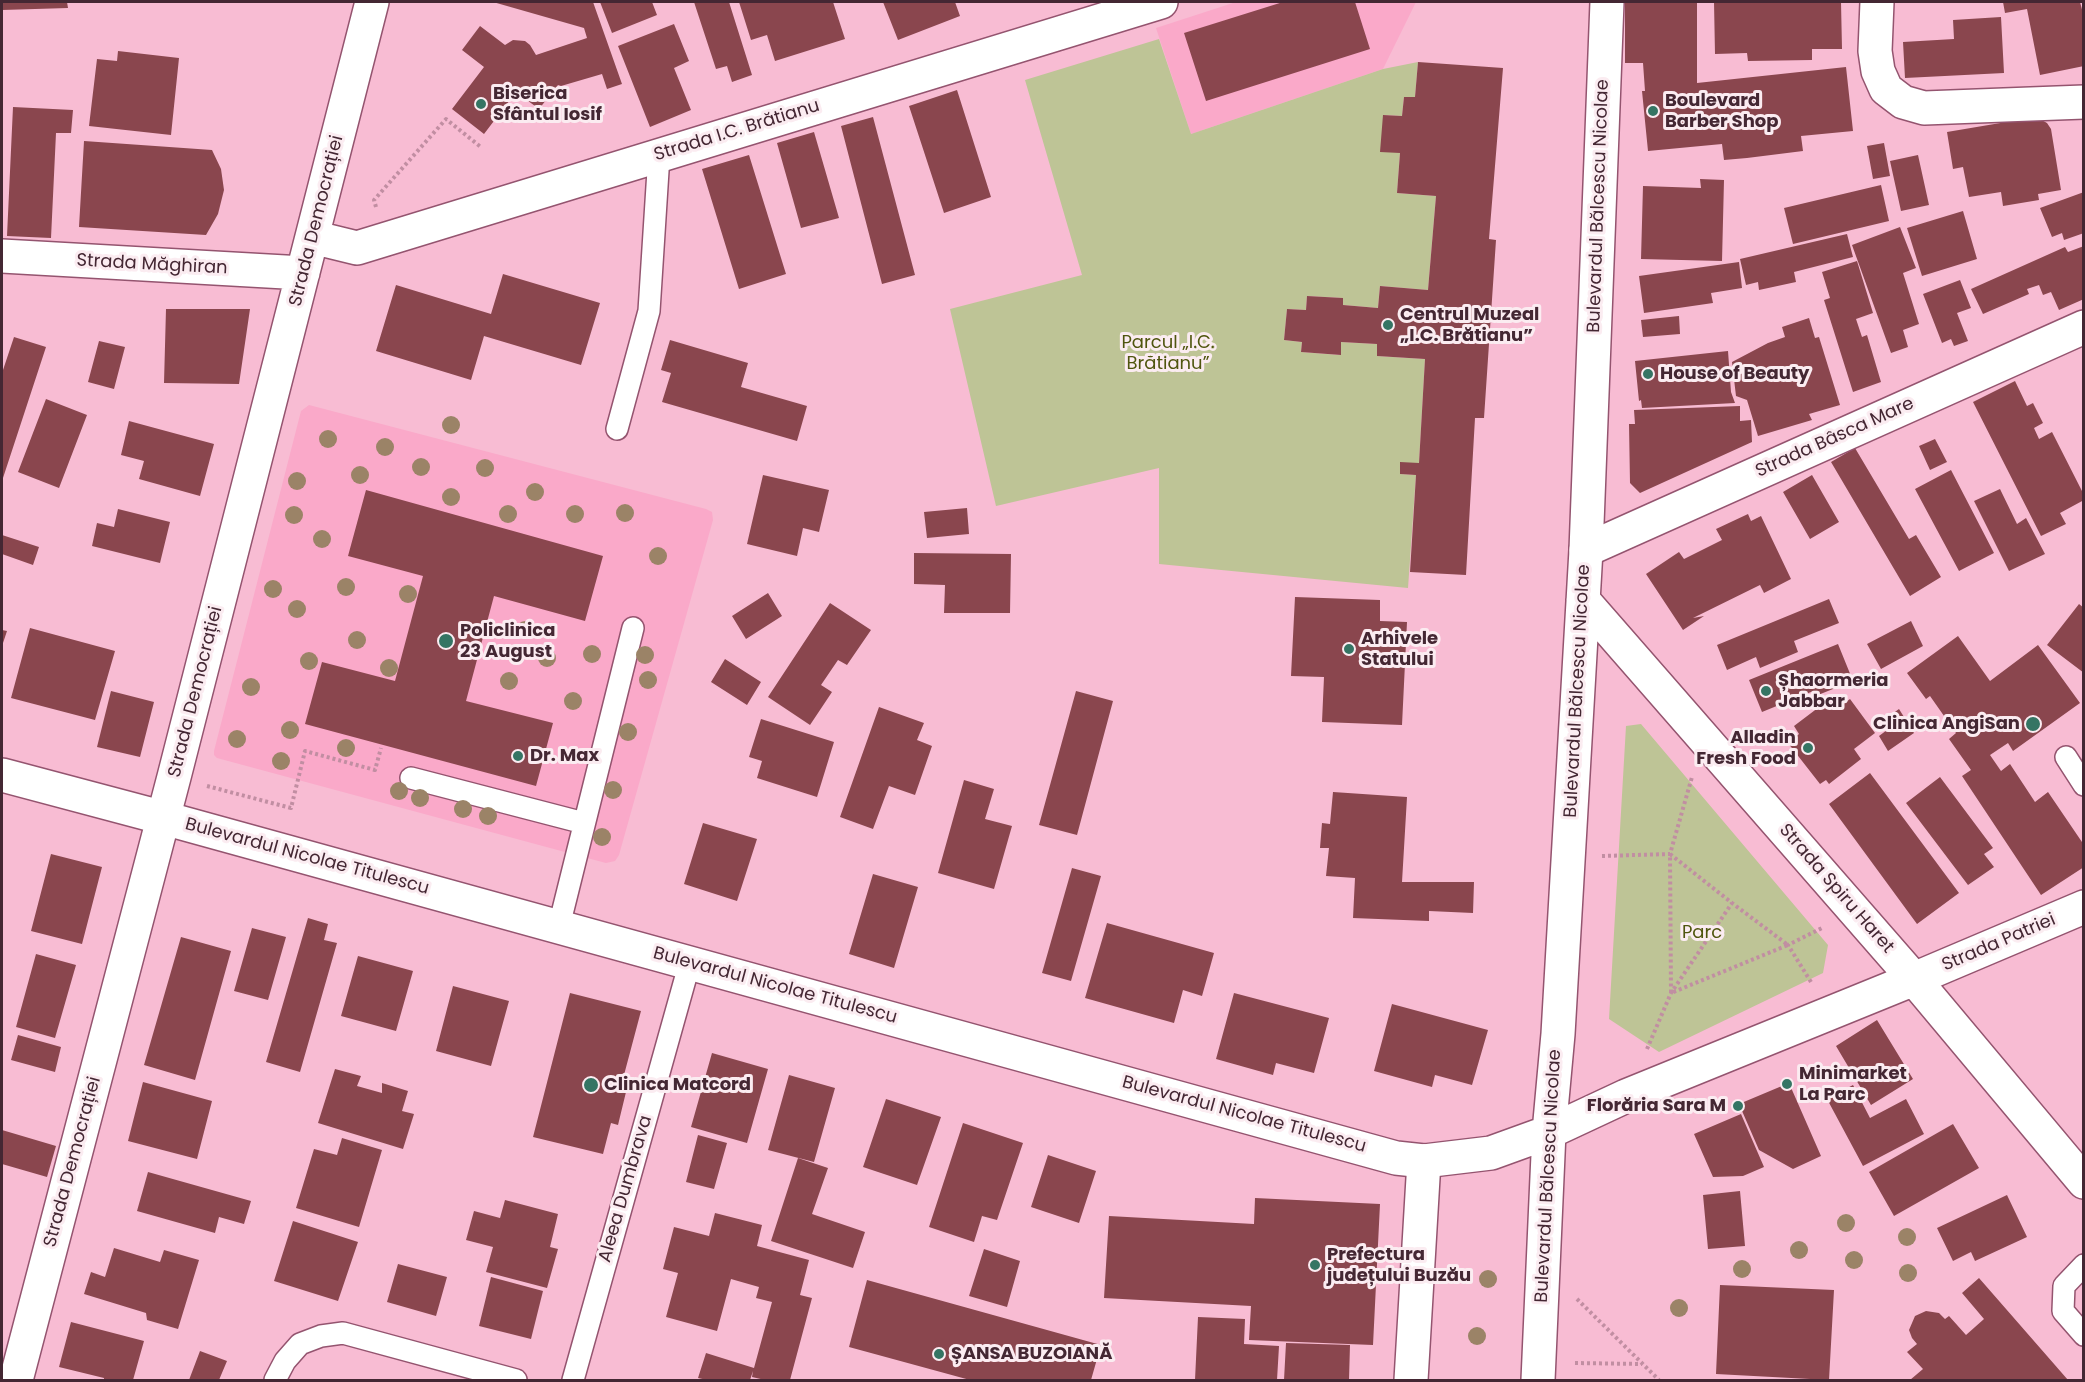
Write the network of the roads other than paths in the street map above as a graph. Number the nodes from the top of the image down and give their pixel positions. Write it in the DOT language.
graph roads {
  1 [pos="372,2"];
  2 [pos="1161,2"];
  3 [pos="1607,2"];
  4 [pos="1877,2"];
  5 [pos="2084,102"];
  6 [pos="659,155"];
  7 [pos="312,237"];
  8 [pos="2,256"];
  9 [pos="303,273"];
  10 [pos="2084,327"];
  11 [pos="617,429"];
  12 [pos="1586,550"];
  13 [pos="1583,600"];
  14 [pos="633,628"];
  15 [pos="2066,757"];
  16 [pos="2,775"];
  17 [pos="411,778"];
  18 [pos="2084,785"];
  19 [pos="164,818"];
  20 [pos="584,823"];
  21 [pos="2084,907"];
  22 [pos="559,926"];
  23 [pos="690,962"];
  24 [pos="1914,979"];
  25 [pos="1830,1013"];
  26 [pos="1549,1132"];
  27 [pos="1424,1161"];
  28 [pos="2084,1182"];
  29 [pos="2084,1265"];
  30 [pos="2084,1335"];
  31 [pos="1539,1371"];
  32 [pos="16,1380"];
  33 [pos="275,1380"];
  34 [pos="516,1380"];
  35 [pos="573,1380"];
  36 [pos="1412,1380"];
  1 -- 7 [label="street, Strada Democrației"];
  2 -- 6 [label="street, Strada I.C. Brătianu"];
  3 -- 12 [label="street, Bulevardul Bălcescu Nicolae"];
  4 -- 5 [label="street"];
  6 -- 7 [label="street, Strada I.C. Brătianu"];
  6 -- 11 [label="lane"];
  7 -- 9 [label="street, Strada Democrației"];
  8 -- 9 [label="street, Strada Măghiran"];
  9 -- 19 [label="street, Strada Democrației"];
  10 -- 12 [label="street, Strada Bâsca Mare"];
  12 -- 13 [label="street, Bulevardul Bălcescu Nicolae"];
  13 -- 24 [label="street, Strada Spiru Haret"];
  13 -- 26 [label="street, Bulevardul Bălcescu Nicolae"];
  14 -- 20 [label="lane"];
  15 -- 18 [label="lane"];
  16 -- 19 [label="street, Bulevardul Nicolae Titulescu"];
  17 -- 20 [label="lane"];
  19 -- 22 [label="street, Bulevardul Nicolae Titulescu"];
  19 -- 32 [label="street, Strada Democrației"];
  20 -- 22 [label="lane"];
  21 -- 24 [label="street, Strada Patriei"];
  22 -- 23 [label="street, Bulevardul Nicolae Titulescu"];
  23 -- 27 [label="street, Bulevardul Nicolae Titulescu"];
  23 -- 35 [label="lane, Aleea Dumbrava"];
  24 -- 25 [label="street, Strada Patriei"];
  24 -- 28 [label="street, Strada Spiru Haret"];
  25 -- 26 [label="street, Bulevardul Nicolae Titulescu"];
  26 -- 27 [label="street, Bulevardul Nicolae Titulescu"];
  26 -- 31 [label="street, Bulevardul Bălcescu Nicolae"];
  27 -- 36 [label="street"];
  29 -- 30 [label="lane"];
  33 -- 34 [label="lane"];
}
